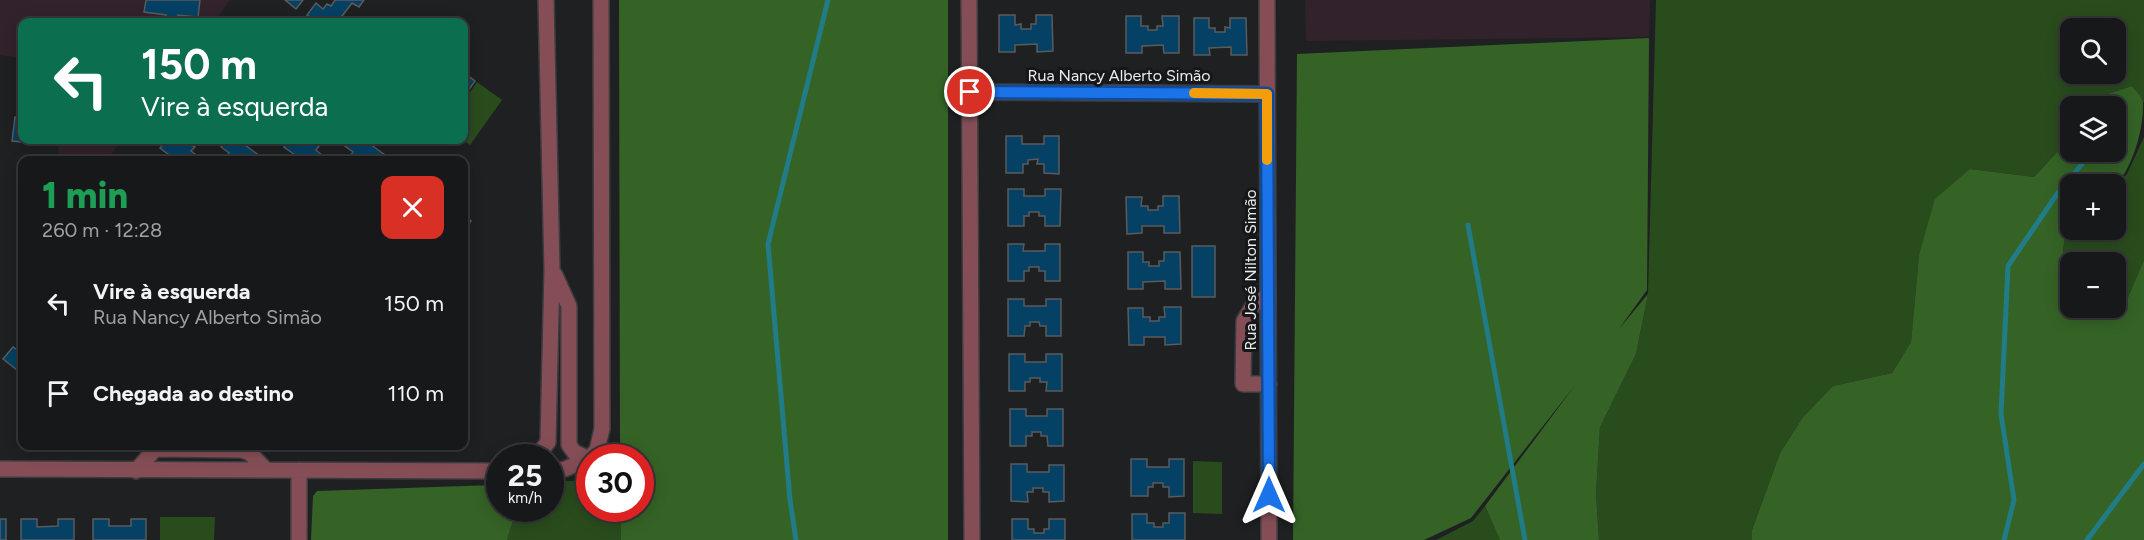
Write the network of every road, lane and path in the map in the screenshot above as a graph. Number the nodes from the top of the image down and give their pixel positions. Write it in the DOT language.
graph roads {
  1 [pos="546,0"];
  2 [pos="601,0"];
  3 [pos="969,0"];
  4 [pos="1267,0"];
  5 [pos="970,92"];
  6 [pos="1267,94"];
  7 [pos="552,270"];
  8 [pos="1268,296"];
  9 [pos="1269,384"];
  10 [pos="546,444"];
  11 [pos="598,444"];
  12 [pos="155,450"];
  13 [pos="241,450"];
  14 [pos="576,453"];
  15 [pos="0,469"];
  16 [pos="266,470"];
  17 [pos="299,470"];
  18 [pos="136,471"];
  19 [pos="486,471"];
  20 [pos="299,540"];
  21 [pos="972,540"];
  22 [pos="1269,540"];
  1 -- 7 [label="street"];
  2 -- 11 [label="street"];
  3 -- 5 [label="street"];
  4 -- 6 [label="street, Rua José Nilton Simão"];
  5 -- 6 [label="street, Rua Nancy Alberto Simão"];
  5 -- 21 [label="street"];
  6 -- 8 [label="street, Rua José Nilton Simão"];
  7 -- 10 [label="street"];
  7 -- 14 [label="street"];
  8 -- 9 [label="street, Rua José Nilton Simão"];
  8 -- 9 [label="street"];
  9 -- 22 [label="street, Rua José Nilton Simão"];
  12 -- 18 [label="street"];
  13 -- 16 [label="street"];
  15 -- 18 [label="street"];
  16 -- 17 [label="street"];
  16 -- 18 [label="street"];
  17 -- 19 [label="street"];
  17 -- 20 [label="street"];
}
